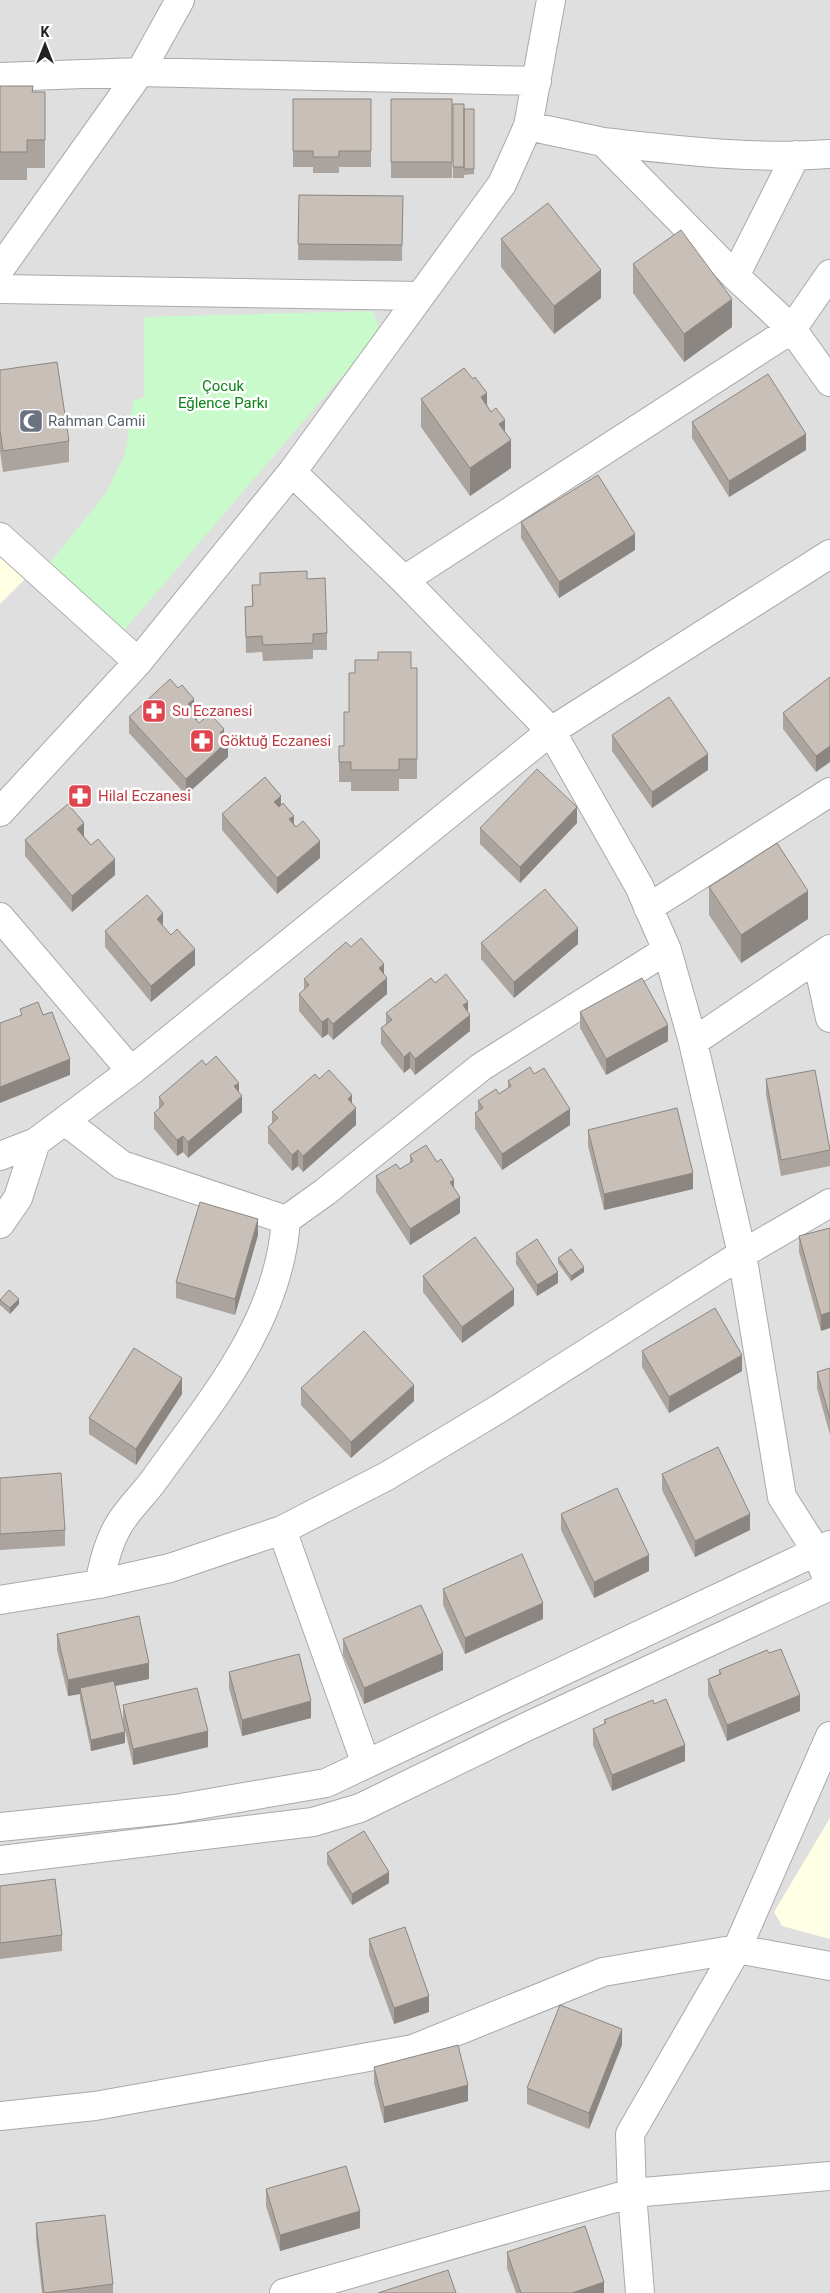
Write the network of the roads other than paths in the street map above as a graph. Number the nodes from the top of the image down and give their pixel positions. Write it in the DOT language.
graph roads {
  1 [pos="180,0"];
  2 [pos="551,0"];
  3 [pos="140,72"];
  4 [pos="0,77"];
  5 [pos="537,81"];
  6 [pos="528,126"];
  7 [pos="603,142"];
  8 [pos="830,154"];
  9 [pos="796,155"];
  10 [pos="0,270"];
  11 [pos="830,274"];
  12 [pos="736,276"];
  13 [pos="0,289"];
  14 [pos="420,296"];
  15 [pos="792,330"];
  16 [pos="830,382"];
  17 [pos="292,472"];
  18 [pos="0,536"];
  19 [pos="830,554"];
  20 [pos="404,580"];
  21 [pos="138,662"];
  22 [pos="551,731"];
  23 [pos="830,792"];
  24 [pos="0,812"];
  25 [pos="648,908"];
  26 [pos="0,917"];
  27 [pos="667,950"];
  28 [pos="823,954"];
  29 [pos="830,1018"];
  30 [pos="693,1042"];
  31 [pos="132,1071"];
  32 [pos="65,1121"];
  33 [pos="36,1142"];
  34 [pos="0,1156"];
  35 [pos="830,1203"];
  36 [pos="286,1220"];
  37 [pos="0,1224"];
  38 [pos="742,1254"];
  39 [pos="282,1530"];
  40 [pos="823,1548"];
  41 [pos="99,1584"];
  42 [pos="830,1586"];
  43 [pos="0,1600"];
  44 [pos="830,1736"];
  45 [pos="366,1764"];
  46 [pos="0,1827"];
  47 [pos="0,1860"];
  48 [pos="737,1949"];
  49 [pos="830,1966"];
  50 [pos="0,2116"];
  51 [pos="830,2176"];
  52 [pos="632,2193"];
  53 [pos="329,2287"];
  54 [pos="284,2293"];
  55 [pos="640,2293"];
  1 -- 3 [label="street"];
  2 -- 5 [label="street"];
  3 -- 4 [label="street"];
  3 -- 5 [label="street"];
  3 -- 10 [label="street"];
  5 -- 6 [label="street"];
  6 -- 7 [label="street"];
  6 -- 14 [label="street"];
  7 -- 9 [label="street"];
  7 -- 12 [label="street"];
  8 -- 9 [label="street"];
  9 -- 12 [label="street"];
  11 -- 15 [label="street"];
  12 -- 15 [label="street"];
  13 -- 14 [label="street"];
  14 -- 17 [label="street"];
  15 -- 16 [label="street"];
  15 -- 20 [label="street"];
  17 -- 20 [label="street"];
  17 -- 21 [label="street"];
  18 -- 21 [label="street"];
  19 -- 22 [label="street"];
  20 -- 22 [label="street"];
  21 -- 24 [label="street"];
  22 -- 25 [label="street"];
  22 -- 31 [label="street"];
  23 -- 25 [label="street"];
  25 -- 27 [label="street"];
  26 -- 31 [label="street"];
  27 -- 30 [label="street"];
  27 -- 36 [label="street"];
  28 -- 29 [label="street"];
  28 -- 30 [label="street"];
  30 -- 38 [label="street"];
  31 -- 32 [label="street"];
  32 -- 33 [label="street"];
  32 -- 36 [label="street"];
  33 -- 34 [label="street"];
  33 -- 37 [label="street"];
  35 -- 38 [label="street"];
  36 -- 41 [label="street"];
  38 -- 39 [label="street"];
  38 -- 40 [label="street"];
  39 -- 41 [label="street"];
  39 -- 45 [label="street"];
  40 -- 42 [label="street"];
  40 -- 45 [label="street"];
  41 -- 43 [label="street"];
  42 -- 47 [label="street"];
  44 -- 48 [label="street"];
  45 -- 46 [label="street"];
  48 -- 49 [label="street"];
  48 -- 50 [label="street"];
  48 -- 52 [label="street"];
  51 -- 52 [label="street"];
  52 -- 53 [label="street"];
  52 -- 55 [label="street"];
  53 -- 54 [label="street"];
}
